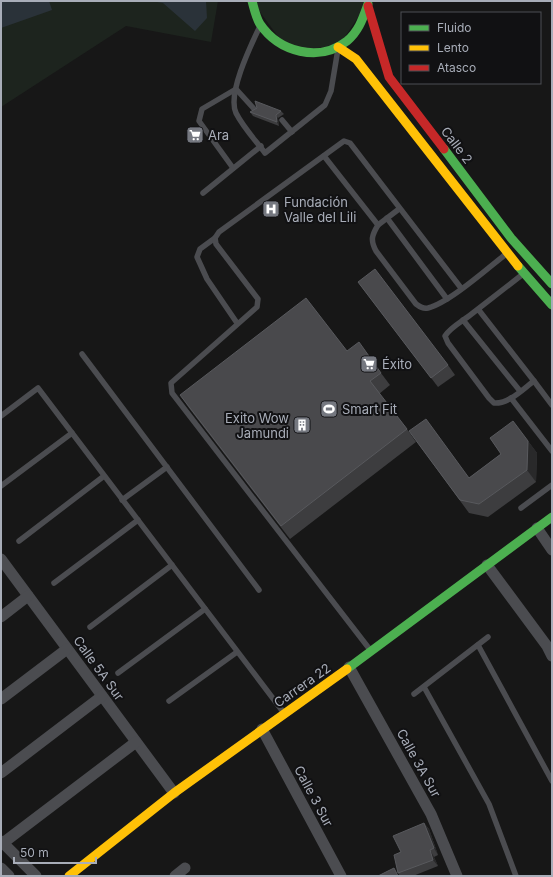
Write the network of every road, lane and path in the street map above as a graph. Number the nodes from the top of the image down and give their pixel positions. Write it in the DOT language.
graph roads {
  1 [pos="252,1"];
  2 [pos="368,4"];
  3 [pos="260,26"];
  4 [pos="338,47"];
  5 [pos="236,89"];
  6 [pos="255,110"];
  7 [pos="282,120"];
  8 [pos="292,132"];
  9 [pos="261,146"];
  10 [pos="324,156"];
  11 [pos="233,168"];
  12 [pos="203,193"];
  13 [pos="399,209"];
  14 [pos="387,218"];
  15 [pos="378,225"];
  16 [pos="215,238"];
  17 [pos="507,253"];
  18 [pos="524,274"];
  19 [pos="552,284"];
  20 [pos="461,288"];
  21 [pos="447,299"];
  22 [pos="552,305"];
  23 [pos="478,309"];
  24 [pos="463,320"];
  25 [pos="237,323"];
  26 [pos="82,354"];
  27 [pos="534,381"];
  28 [pos="520,391"];
  29 [pos="512,398"];
  30 [pos="552,404"];
  31 [pos="1,416"];
  32 [pos="72,433"];
  33 [pos="552,451"];
  34 [pos="167,467"];
  35 [pos="104,476"];
  36 [pos="552,485"];
  37 [pos="1,486"];
  38 [pos="122,500"];
  39 [pos="521,508"];
  40 [pos="552,517"];
  41 [pos="138,520"];
  42 [pos="537,528"];
  43 [pos="19,541"];
  44 [pos="552,550"];
  45 [pos="1,559"];
  46 [pos="172,565"];
  47 [pos="487,565"];
  48 [pos="54,583"];
  49 [pos="259,590"];
  50 [pos="28,596"];
  51 [pos="205,609"];
  52 [pos="1,617"];
  53 [pos="90,627"];
  54 [pos="488,637"];
  55 [pos="478,645"];
  56 [pos="67,649"];
  57 [pos="237,652"];
  58 [pos="371,652"];
  59 [pos="552,656"];
  60 [pos="349,668"];
  61 [pos="118,673"];
  62 [pos="424,687"];
  63 [pos="414,694"];
  64 [pos="102,696"];
  65 [pos="1,699"];
  66 [pos="169,701"];
  67 [pos="284,714"];
  68 [pos="262,729"];
  69 [pos="136,742"];
  70 [pos="1,773"];
  71 [pos="552,781"];
  72 [pos="174,794"];
  73 [pos="2,842"];
  74 [pos="1,868"];
  75 [pos="185,868"];
  76 [pos="9,876"];
  77 [pos="36,876"];
  78 [pos="69,876"];
  79 [pos="175,876"];
  80 [pos="341,876"];
  81 [pos="457,876"];
  82 [pos="516,876"];
  1 -- 3 [label="main road"];
  2 -- 4 [label="main road"];
  2 -- 19 [label="main road, Calle 2"];
  3 -- 4 [label="main road"];
  3 -- 5 [label="lane"];
  4 -- 8 [label="lane"];
  4 -- 17 [label="main road, Calle 2"];
  5 -- 6 [label="lane"];
  5 -- 9 [label="lane"];
  5 -- 11 [label="lane"];
  7 -- 8 [label="lane"];
  8 -- 9 [label="lane"];
  9 -- 11 [label="lane"];
  10 -- 13 [label="lane"];
  10 -- 15 [label="lane"];
  10 -- 16 [label="lane"];
  11 -- 12 [label="lane"];
  13 -- 14 [label="lane"];
  13 -- 20 [label="lane"];
  14 -- 15 [label="lane"];
  14 -- 21 [label="lane"];
  15 -- 21 [label="lane"];
  16 -- 25 [label="lane"];
  16 -- 25 [label="lane"];
  17 -- 18 [label="main road, Calle 2"];
  17 -- 20 [label="lane"];
  18 -- 22 [label="main road, Calle 2"];
  18 -- 23 [label="lane"];
  20 -- 21 [label="lane"];
  23 -- 24 [label="lane"];
  23 -- 27 [label="lane"];
  24 -- 28 [label="lane"];
  24 -- 29 [label="lane"];
  25 -- 58 [label="lane"];
  26 -- 34 [label="lane"];
  27 -- 28 [label="lane"];
  27 -- 30 [label="lane"];
  28 -- 29 [label="lane"];
  29 -- 33 [label="lane"];
  31 -- 32 [label="lane"];
  32 -- 35 [label="lane"];
  32 -- 37 [label="lane"];
  34 -- 38 [label="lane"];
  34 -- 49 [label="lane"];
  35 -- 38 [label="lane"];
  35 -- 43 [label="lane"];
  36 -- 39 [label="lane"];
  38 -- 41 [label="lane"];
  40 -- 42 [label="main road, Carrera 22"];
  41 -- 46 [label="lane"];
  41 -- 48 [label="lane"];
  42 -- 44 [label="street"];
  42 -- 47 [label="main road, Carrera 22"];
  45 -- 50 [label="street, Calle 5A Sur"];
  46 -- 51 [label="lane"];
  46 -- 53 [label="lane"];
  47 -- 58 [label="main road, Carrera 22"];
  47 -- 59 [label="street"];
  50 -- 52 [label="street"];
  50 -- 56 [label="street, Calle 5A Sur"];
  51 -- 57 [label="lane"];
  51 -- 61 [label="lane"];
  54 -- 55 [label="lane"];
  55 -- 62 [label="lane"];
  55 -- 71 [label="lane"];
  56 -- 64 [label="street, Calle 5A Sur"];
  56 -- 65 [label="street"];
  57 -- 66 [label="lane"];
  57 -- 67 [label="lane"];
  58 -- 60 [label="main road, Carrera 22"];
  60 -- 67 [label="main road, Carrera 22"];
  60 -- 81 [label="street, Calle 3A Sur"];
  62 -- 63 [label="lane"];
  62 -- 82 [label="lane"];
  64 -- 69 [label="street, Calle 5A Sur"];
  64 -- 70 [label="street"];
  67 -- 68 [label="main road, Carrera 22"];
  68 -- 72 [label="main road, Carrera 22"];
  68 -- 80 [label="street, Calle 3 Sur"];
  69 -- 72 [label="street, Calle 5A Sur"];
  69 -- 73 [label="street"];
  72 -- 78 [label="main road, Carrera 22"];
  73 -- 77 [label="street"];
  74 -- 76 [label="street"];
  75 -- 79 [label="street"];
}
